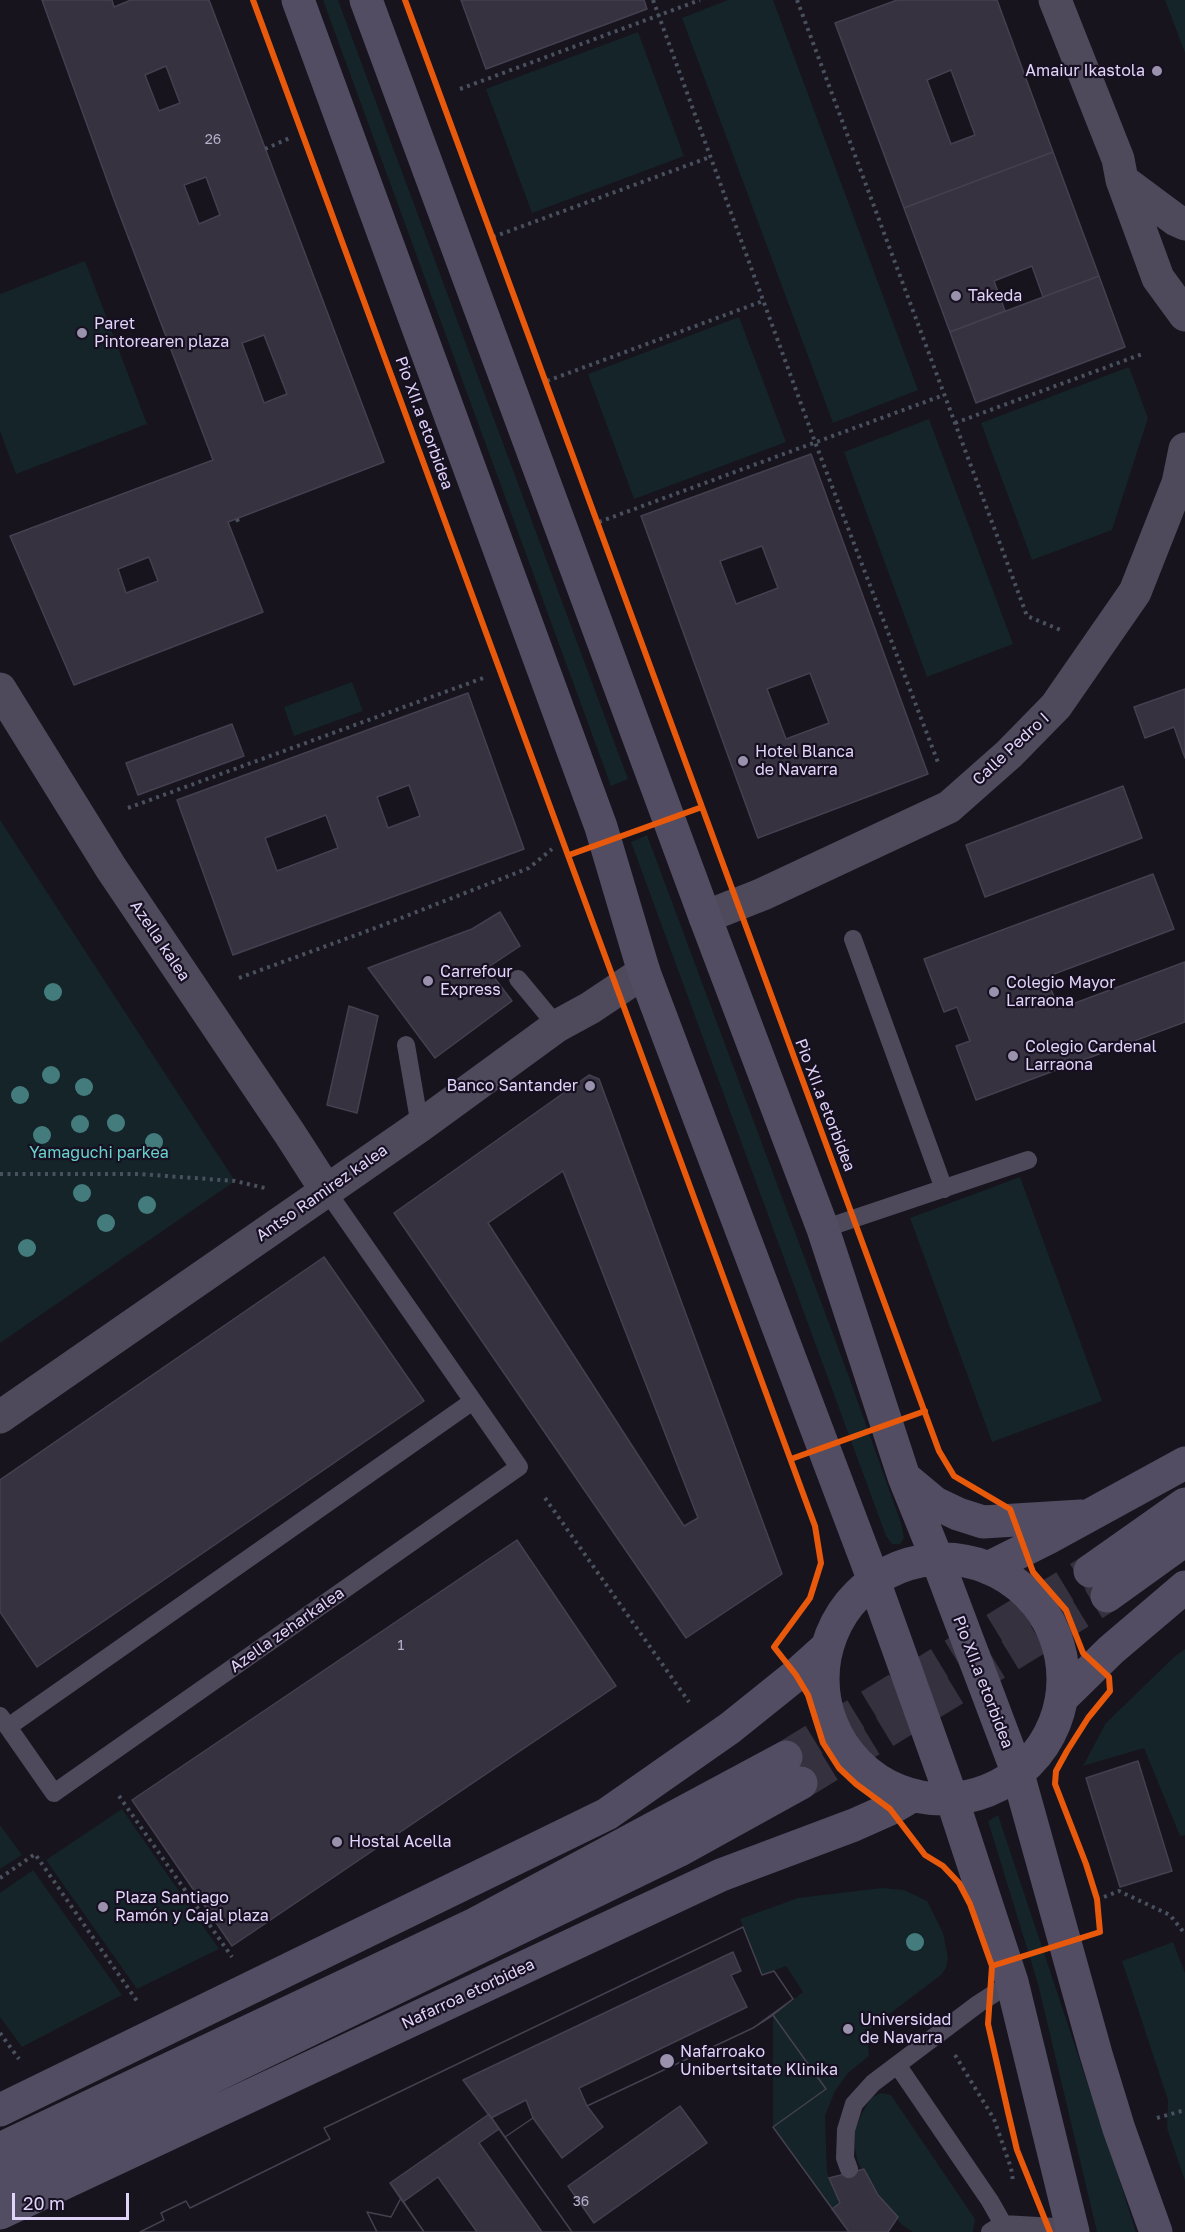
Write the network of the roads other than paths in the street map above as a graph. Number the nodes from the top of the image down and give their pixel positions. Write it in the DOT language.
graph roads {
  1 [pos="298,0"];
  2 [pos="366,0"];
  3 [pos="1055,0"];
  4 [pos="1122,180"];
  5 [pos="1185,224"];
  6 [pos="1185,315"];
  7 [pos="1185,449"];
  8 [pos="0,689"];
  9 [pos="705,917"];
  10 [pos="853,939"];
  11 [pos="644,972"];
  12 [pos="518,979"];
  13 [pos="557,1026"];
  14 [pos="406,1046"];
  15 [pos="420,1126"];
  16 [pos="1028,1160"];
  17 [pos="944,1188"];
  18 [pos="326,1190"];
  19 [pos="823,1229"];
  20 [pos="473,1401"];
  21 [pos="0,1416"];
  22 [pos="1185,1463"];
  23 [pos="904,1477"];
  24 [pos="1185,1504"];
  25 [pos="1092,1515"];
  26 [pos="1185,1540"];
  27 [pos="938,1559"];
  28 [pos="988,1568"];
  29 [pos="874,1581"];
  30 [pos="1185,1587"];
  31 [pos="827,1647"];
  32 [pos="1062,1698"];
  33 [pos="4,1721"];
  34 [pos="1018,1774"];
  35 [pos="912,1796"];
  36 [pos="952,1799"];
  37 [pos="1012,1982"];
  38 [pos="898,2066"];
  39 [pos="0,2110"];
  40 [pos="0,2149"];
  41 [pos="849,2169"];
  42 [pos="0,2180"];
  43 [pos="13,2206"];
  44 [pos="0,2223"];
  45 [pos="996,2228"];
  46 [pos="1073,2230"];
  47 [pos="1156,2232"];
  1 -- 11 [label="main road, Pio XII.a etorbidea"];
  2 -- 9 [label="main road, Pio XII.a etorbidea"];
  3 -- 4 [label="street"];
  4 -- 5 [label="street"];
  4 -- 6 [label="street"];
  7 -- 9 [label="street, Calle Pedro I"];
  8 -- 18 [label="street, Azella kalea"];
  9 -- 19 [label="main road, Pio XII.a etorbidea"];
  10 -- 17 [label="lane"];
  11 -- 13 [label="street, Antso Ramirez kalea"];
  11 -- 29 [label="main road, Pio XII.a etorbidea"];
  12 -- 13 [label="lane"];
  13 -- 15 [label="street, Antso Ramirez kalea"];
  14 -- 15 [label="lane"];
  15 -- 18 [label="street, Antso Ramirez kalea"];
  16 -- 17 [label="lane"];
  17 -- 19 [label="lane"];
  18 -- 20 [label="lane, Azella zeharkalea"];
  18 -- 21 [label="street, Antso Ramirez kalea"];
  19 -- 23 [label="main road, Pio XII.a etorbidea"];
  20 -- 33 [label="lane, Azella zeharkalea"];
  20 -- 33 [label="lane, Azella zeharkalea"];
  22 -- 25 [label="main road"];
  23 -- 25 [label="main road"];
  23 -- 27 [label="main road, Pio XII.a etorbidea"];
  24 -- 26 [label="main road"];
  25 -- 28 [label="main road"];
  27 -- 28 [label="main road"];
  27 -- 29 [label="main road"];
  27 -- 34 [label="main road, Pio XII.a etorbidea"];
  28 -- 32 [label="main road"];
  29 -- 31 [label="main road"];
  29 -- 36 [label="main road, Pio XII.a etorbidea"];
  30 -- 32 [label="main road"];
  31 -- 35 [label="main road"];
  31 -- 39 [label="main road"];
  32 -- 34 [label="main road"];
  34 -- 36 [label="main road"];
  34 -- 47 [label="main road, Pio XII.a etorbidea"];
  35 -- 36 [label="main road"];
  35 -- 43 [label="main road, Nafarroa etorbidea"];
  36 -- 37 [label="main road, Pio XII.a etorbidea"];
  37 -- 38 [label="lane"];
  37 -- 46 [label="main road, Pio XII.a etorbidea"];
  38 -- 41 [label="lane"];
  38 -- 45 [label="lane"];
  40 -- 42 [label="main road"];
  43 -- 44 [label="main road, Nafarroa etorbidea"];
  45 -- 46 [label="lane"];
}
